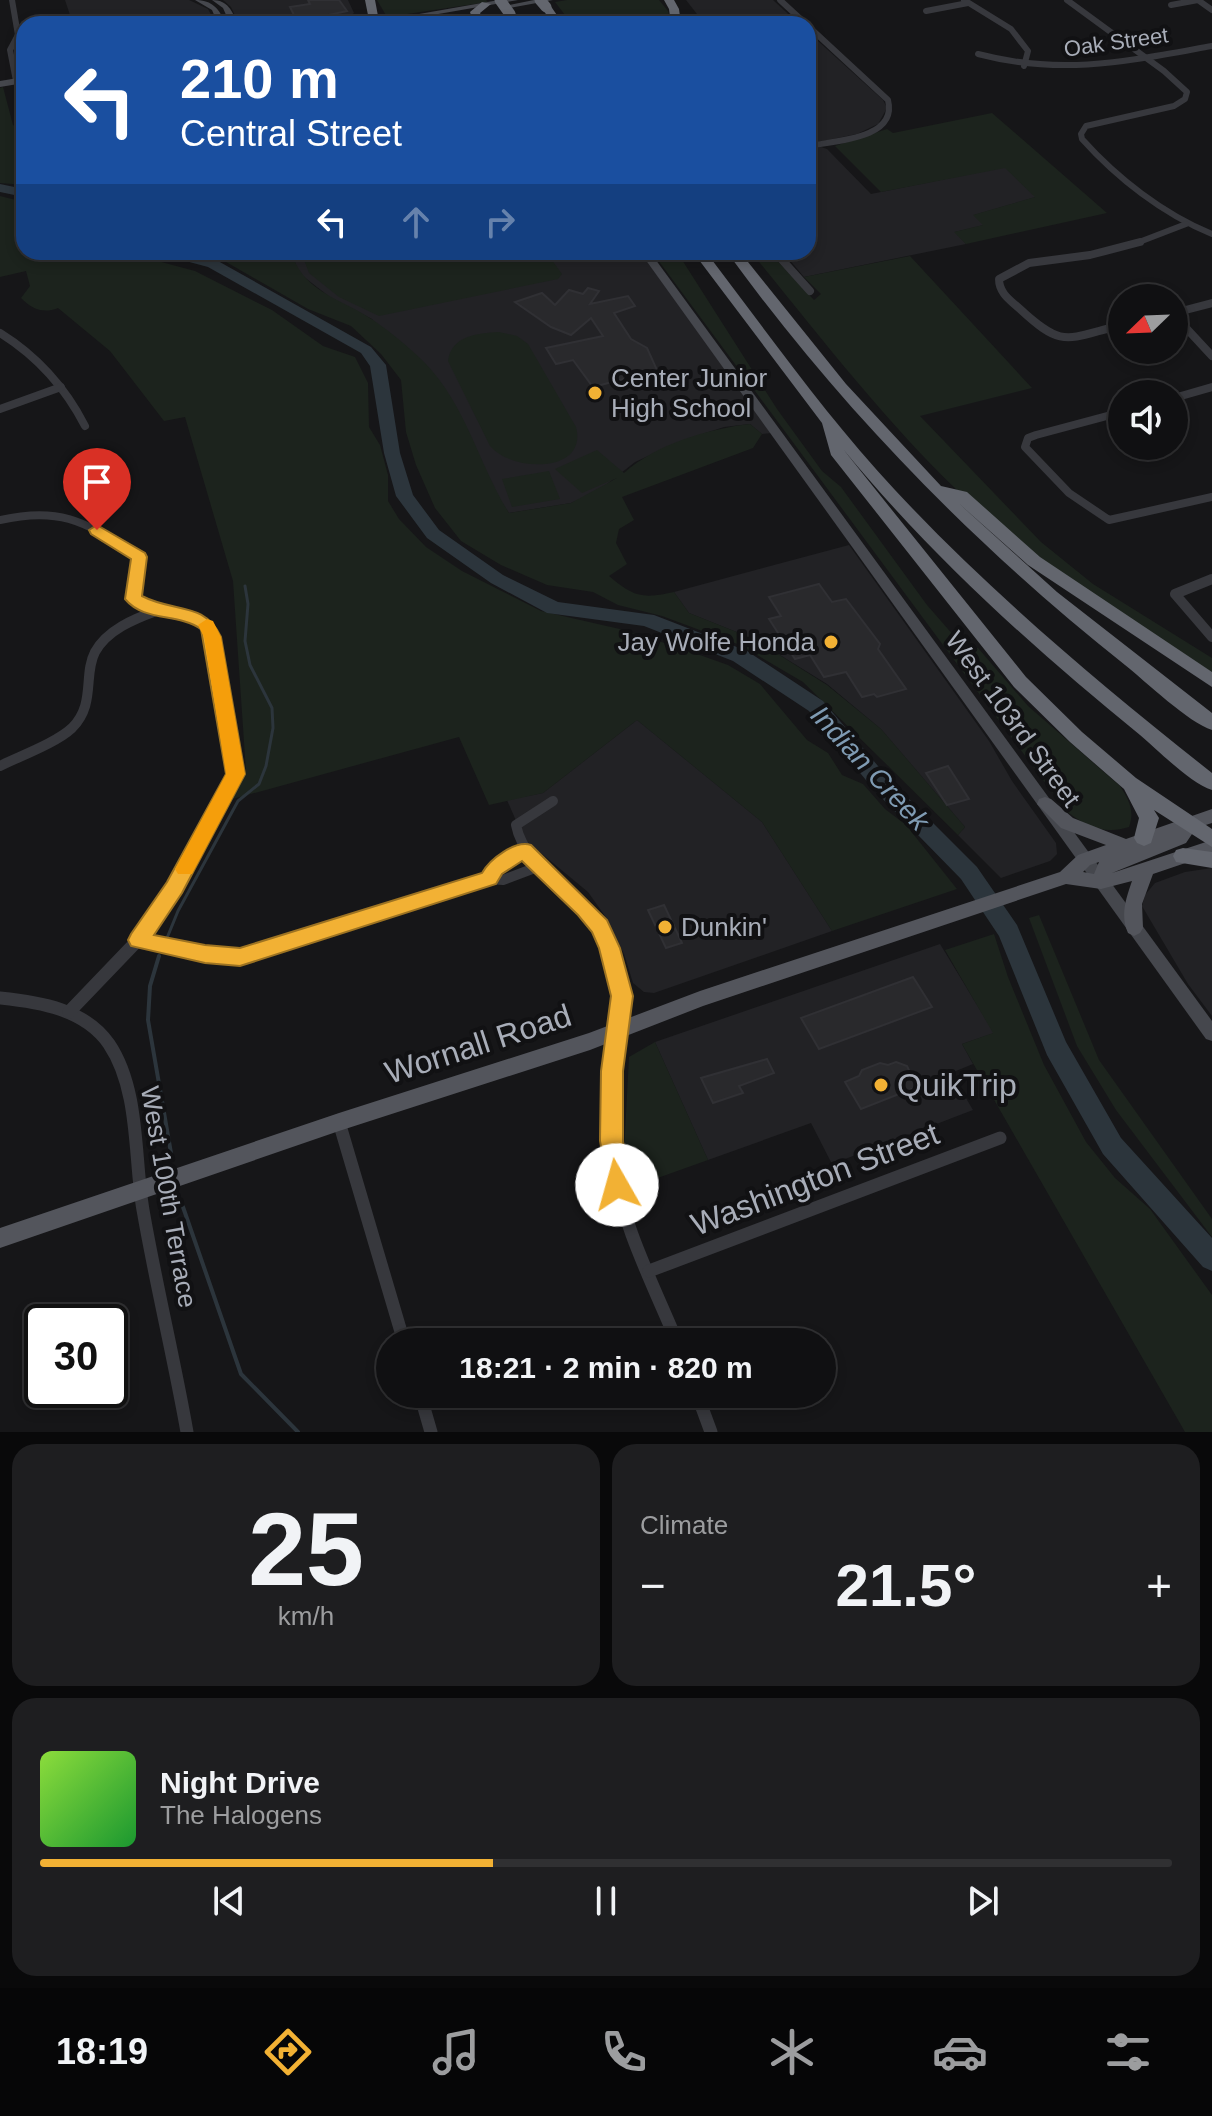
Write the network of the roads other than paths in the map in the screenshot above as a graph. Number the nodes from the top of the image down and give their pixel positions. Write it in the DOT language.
graph roads {
  1 [pos="12,0"];
  2 [pos="199,0"];
  3 [pos="216,0"];
  4 [pos="514,0"];
  5 [pos="780,0"];
  6 [pos="1067,0"];
  7 [pos="1198,0"];
  8 [pos="966,1"];
  9 [pos="545,2"];
  10 [pos="486,4"];
  11 [pos="1171,5"];
  12 [pos="1212,10"];
  13 [pos="926,11"];
  14 [pos="218,16"];
  15 [pos="230,16"];
  16 [pos="423,16"];
  17 [pos="479,16"];
  18 [pos="492,16"];
  19 [pos="797,16"];
  20 [pos="16,23"];
  21 [pos="816,33"];
  22 [pos="15,41"];
  23 [pos="1212,46"];
  24 [pos="978,54"];
  25 [pos="1147,58"];
  26 [pos="1024,66"];
  27 [pos="16,68"];
  28 [pos="816,144"];
  29 [pos="1186,224"];
  30 [pos="1212,234"];
  31 [pos="651,260"];
  32 [pos="705,260"];
  33 [pos="739,260"];
  34 [pos="782,260"];
  35 [pos="810,291"];
  36 [pos="1212,303"];
  37 [pos="1188,310"];
  38 [pos="1108,328"];
  39 [pos="1188,330"];
  40 [pos="0,333"];
  41 [pos="1212,356"];
  42 [pos="61,387"];
  43 [pos="1212,387"];
  44 [pos="1188,394"];
  45 [pos="0,409"];
  46 [pos="1108,416"];
  47 [pos="827,417"];
  48 [pos="85,426"];
  49 [pos="937,490"];
  50 [pos="1212,497"];
  51 [pos="0,520"];
  52 [pos="1212,579"];
  53 [pos="156,611"];
  54 [pos="1212,637"];
  55 [pos="1212,681"];
  56 [pos="1212,723"];
  57 [pos="0,766"];
  58 [pos="1129,783"];
  59 [pos="1212,783"];
  60 [pos="553,801"];
  61 [pos="1045,804"];
  62 [pos="1212,816"];
  63 [pos="1191,823"];
  64 [pos="1144,838"];
  65 [pos="1212,839"];
  66 [pos="1124,845"];
  67 [pos="1212,847"];
  68 [pos="524,851"];
  69 [pos="1183,856"];
  70 [pos="1084,860"];
  71 [pos="1212,860"];
  72 [pos="540,866"];
  73 [pos="1145,871"];
  74 [pos="1066,877"];
  75 [pos="489,879"];
  76 [pos="1101,882"];
  77 [pos="1134,928"];
  78 [pos="138,940"];
  79 [pos="0,998"];
  80 [pos="69,1012"];
  81 [pos="616,1032"];
  82 [pos="1212,1034"];
  83 [pos="339,1122"];
  84 [pos="1000,1138"];
  85 [pos="140,1190"];
  86 [pos="0,1238"];
  87 [pos="649,1271"];
  88 [pos="400,1328"];
  89 [pos="671,1328"];
  90 [pos="424,1408"];
  91 [pos="702,1408"];
  92 [pos="187,1432"];
  93 [pos="431,1432"];
  94 [pos="711,1432"];
  1 -- 20 [label="street"];
  2 -- 14 [label="street"];
  3 -- 15 [label="street"];
  4 -- 10 [label="street"];
  5 -- 19 [label="street"];
  6 -- 25 [label="street"];
  7 -- 11 [label="street"];
  7 -- 12 [label="street"];
  8 -- 13 [label="street"];
  8 -- 26 [label="street"];
  9 -- 18 [label="street"];
  10 -- 16 [label="street"];
  10 -- 17 [label="highway"];
  21 -- 28 [label="street"];
  22 -- 27 [label="street"];
  23 -- 25 [label="street, Oak Street"];
  24 -- 26 [label="street, Oak Street"];
  25 -- 26 [label="street, Oak Street"];
  25 -- 29 [label="street"];
  29 -- 30 [label="street"];
  29 -- 38 [label="street"];
  31 -- 61 [label="street, West 103rd Street"];
  32 -- 47 [label="highway"];
  33 -- 49 [label="highway"];
  34 -- 35 [label="street"];
  36 -- 37 [label="street"];
  39 -- 41 [label="street"];
  40 -- 42 [label="street"];
  42 -- 45 [label="street"];
  42 -- 48 [label="street"];
  43 -- 44 [label="street"];
  46 -- 50 [label="street"];
  47 -- 58 [label="highway"];
  47 -- 59 [label="highway"];
  49 -- 55 [label="highway"];
  49 -- 56 [label="highway"];
  51 -- 53 [label="street"];
  52 -- 54 [label="street"];
  53 -- 57 [label="street"];
  53 -- 78 [label="street"];
  58 -- 63 [label="highway"];
  58 -- 64 [label="highway"];
  60 -- 68 [label="street"];
  61 -- 66 [label="main road"];
  61 -- 70 [label="street, West 103rd Street"];
  62 -- 63 [label="main road, Wornall Road"];
  63 -- 64 [label="main road, Wornall Road"];
  63 -- 65 [label="highway"];
  63 -- 76 [label="main road"];
  64 -- 66 [label="main road, Wornall Road"];
  66 -- 70 [label="main road, Wornall Road"];
  67 -- 69 [label="main road, Wornall Road"];
  68 -- 72 [label="street"];
  68 -- 75 [label="street"];
  69 -- 71 [label="highway"];
  69 -- 73 [label="main road, Wornall Road"];
  70 -- 74 [label="main road, Wornall Road"];
  70 -- 76 [label="street, West 103rd Street"];
  72 -- 75 [label="street"];
  72 -- 81 [label="street"];
  73 -- 76 [label="main road, Wornall Road"];
  73 -- 77 [label="main road"];
  74 -- 76 [label="main road, Wornall Road"];
  74 -- 81 [label="main road, Wornall Road"];
  75 -- 78 [label="street"];
  76 -- 77 [label="street, West 103rd Street"];
  77 -- 82 [label="street, West 103rd Street"];
  78 -- 80 [label="street"];
  79 -- 80 [label="street"];
  80 -- 85 [label="street, West 100th Terrace"];
  81 -- 83 [label="main road, Wornall Road"];
  81 -- 87 [label="street"];
  83 -- 85 [label="main road, Wornall Road"];
  83 -- 88 [label="street"];
  84 -- 87 [label="street, Washington Street"];
  85 -- 86 [label="main road, Wornall Road"];
  85 -- 92 [label="street, West 100th Terrace"];
  87 -- 89 [label="street"];
  90 -- 93 [label="street"];
  91 -- 94 [label="street"];
}
